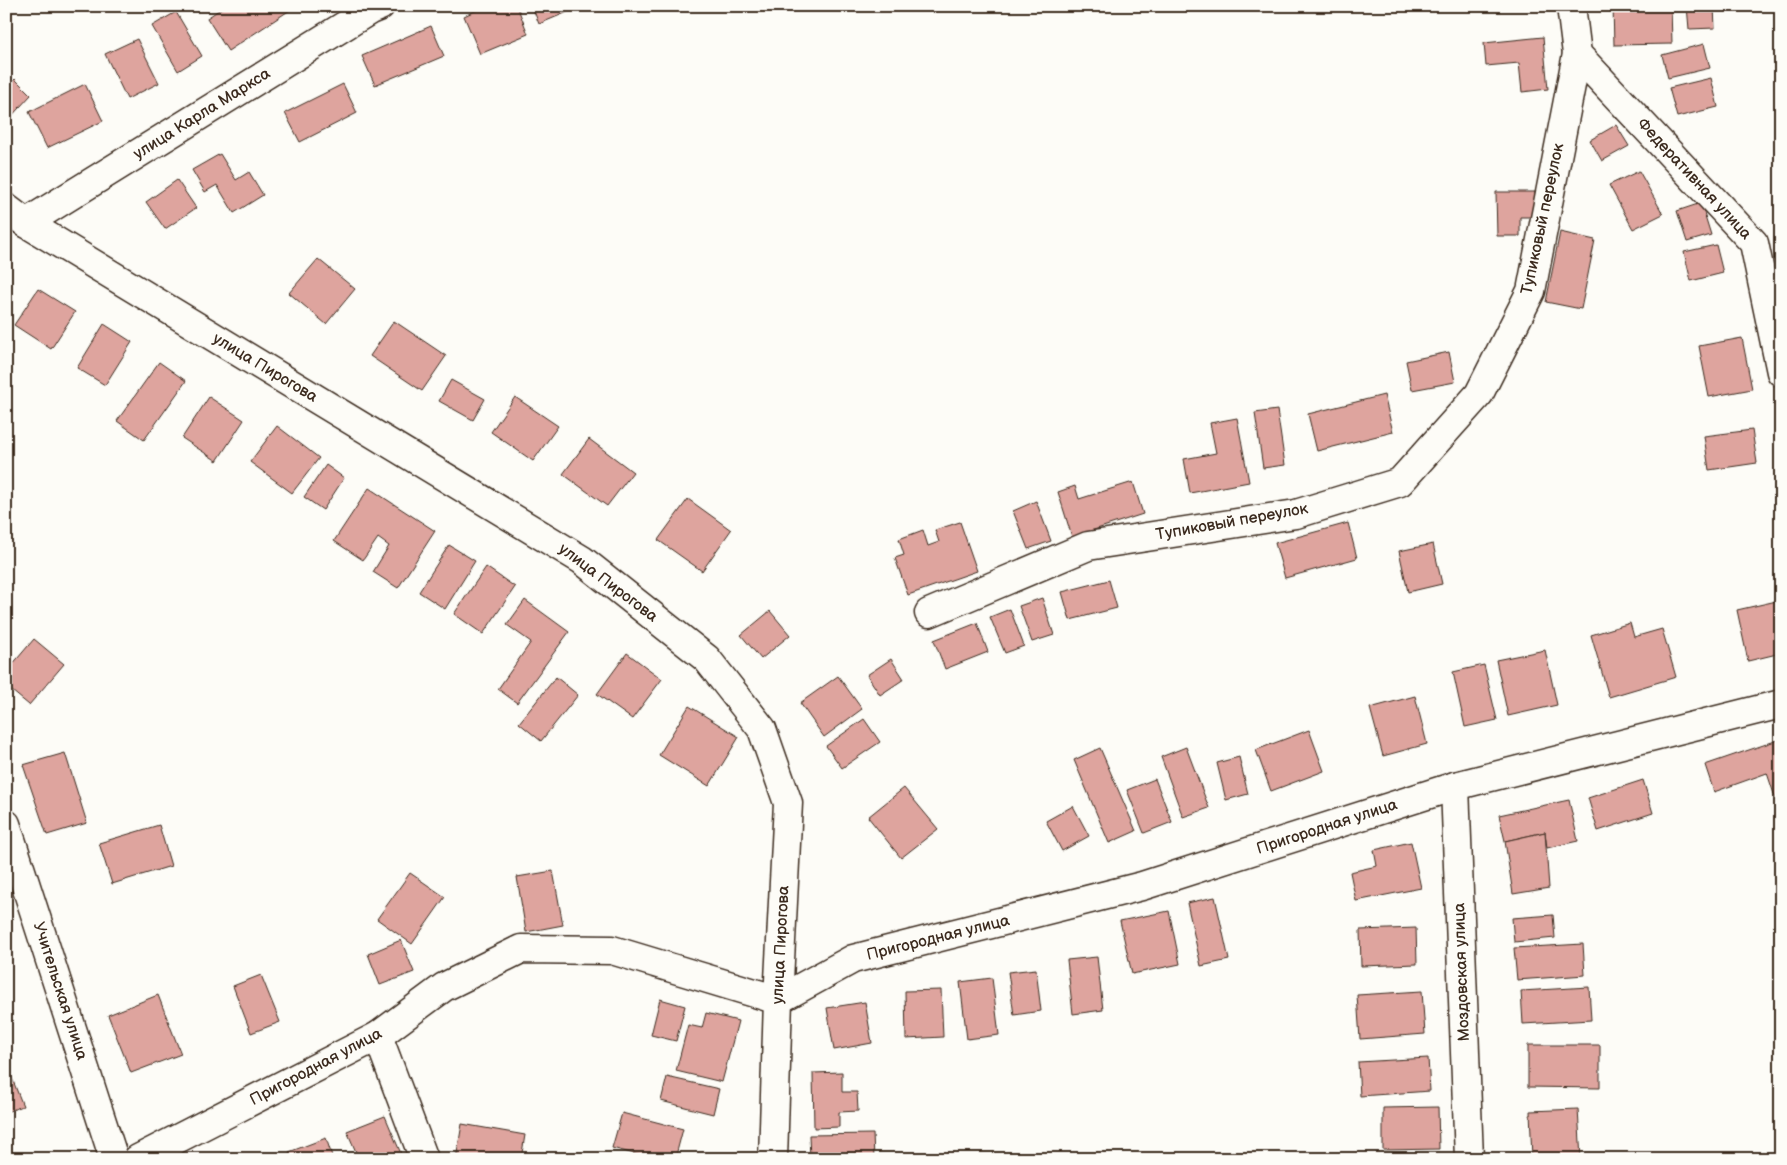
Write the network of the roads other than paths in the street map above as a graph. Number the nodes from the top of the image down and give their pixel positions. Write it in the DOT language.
graph roads {
  1 [pos="380,6"];
  2 [pos="1571,6"];
  3 [pos="1577,54"];
  4 [pos="16,215"];
  5 [pos="1781,372"];
  6 [pos="929,612"];
  7 [pos="1781,704"];
  8 [pos="1455,786"];
  9 [pos="6,824"];
  10 [pos="778,1000"];
  11 [pos="378,1036"];
  12 [pos="114,1159"];
  13 [pos="138,1159"];
  14 [pos="424,1159"];
  15 [pos="773,1159"];
  16 [pos="1469,1159"];
  1 -- 4 [label="street, улица Карла Маркса"];
  2 -- 3 [label="street"];
  3 -- 5 [label="street, Федеративная улица"];
  3 -- 6 [label="street, Тупиковый переулок"];
  4 -- 10 [label="street, улица Пирогова"];
  7 -- 8 [label="street, Пригородная улица"];
  8 -- 10 [label="street, Пригородная улица"];
  8 -- 16 [label="street, Моздовская улица"];
  9 -- 12 [label="street, Учительская улица"];
  10 -- 11 [label="street, Пригородная улица"];
  10 -- 15 [label="street, улица Пирогова"];
  11 -- 13 [label="street, Пригородная улица"];
  11 -- 14 [label="street"];
}
